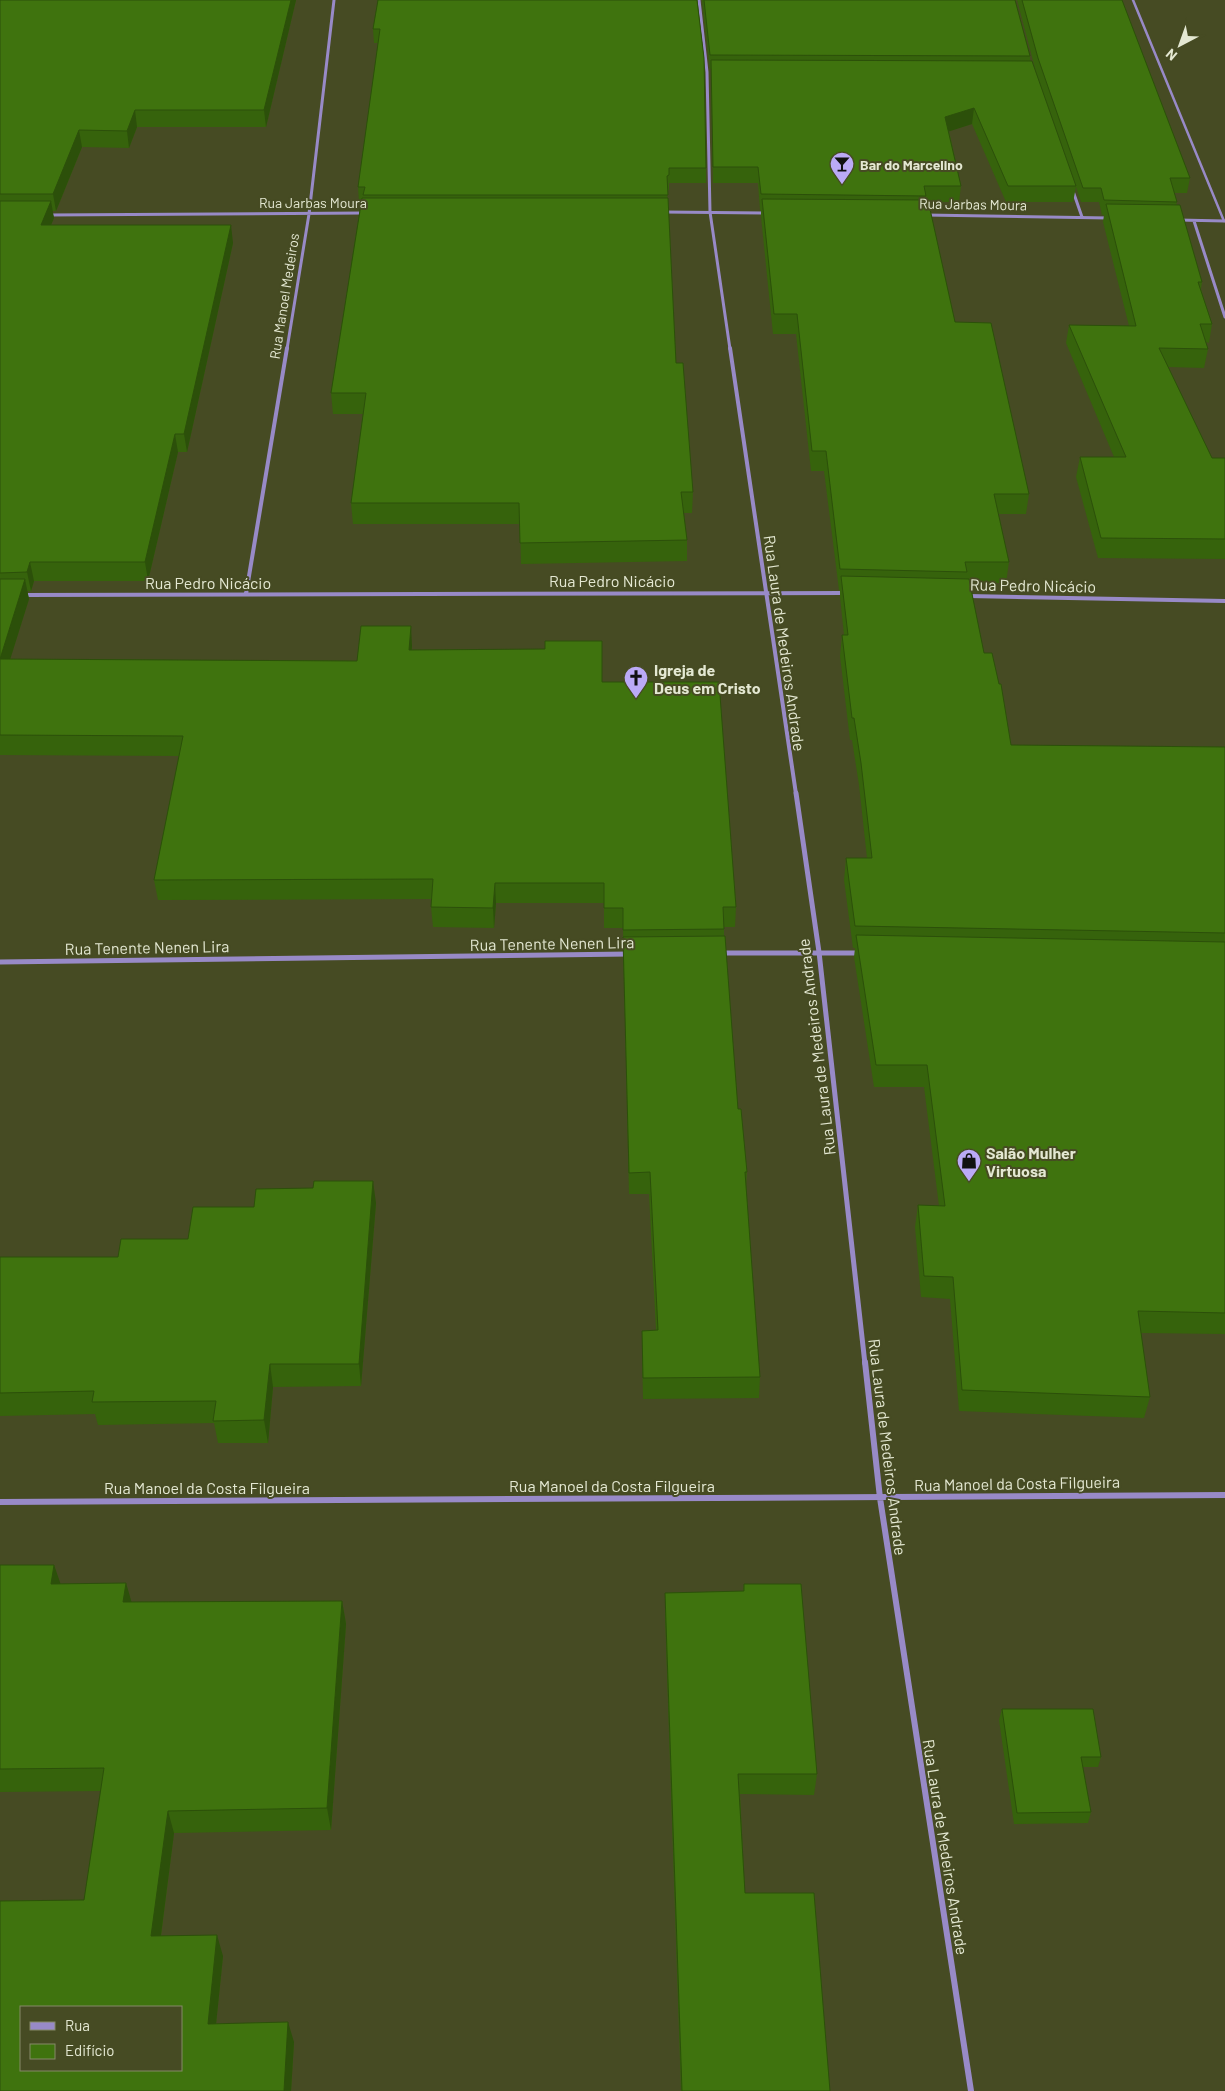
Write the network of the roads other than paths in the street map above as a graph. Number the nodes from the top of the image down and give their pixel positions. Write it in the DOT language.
graph roads {
  1 [pos="334,0"];
  2 [pos="699,0"];
  3 [pos="1133,0"];
  4 [pos="1072,190"];
  5 [pos="661,212"];
  6 [pos="710,212"];
  7 [pos="368,213"];
  8 [pos="768,213"];
  9 [pos="309,214"];
  10 [pos="40,215"];
  11 [pos="915,215"];
  12 [pos="1082,217"];
  13 [pos="1110,218"];
  14 [pos="1176,220"];
  15 [pos="1194,220"];
  16 [pos="1224,221"];
  17 [pos="1225,317"];
  18 [pos="765,592"];
  19 [pos="246,594"];
  20 [pos="853,594"];
  21 [pos="20,595"];
  22 [pos="961,596"];
  23 [pos="1225,601"];
  24 [pos="819,952"];
  25 [pos="719,953"];
  26 [pos="868,953"];
  27 [pos="639,954"];
  28 [pos="0,962"];
  29 [pos="1225,1495"];
  30 [pos="880,1498"];
  31 [pos="0,1502"];
  32 [pos="971,2091"];
  1 -- 9 [label="street, Rua Manoel Medeiros"];
  2 -- 6 [label="street, Rua Laura de Medeiros Andrade"];
  3 -- 16 [label="lane"];
  4 -- 12 [label="street"];
  5 -- 6 [label="street"];
  6 -- 8 [label="street"];
  6 -- 18 [label="street, Rua Laura de Medeiros Andrade"];
  7 -- 9 [label="street, Rua Jarbas Moura"];
  9 -- 10 [label="street, Rua Jarbas Moura"];
  9 -- 19 [label="street, Rua Manoel Medeiros"];
  11 -- 12 [label="street, Rua Jarbas Moura"];
  12 -- 13 [label="street, Rua Jarbas Moura"];
  14 -- 15 [label="street"];
  15 -- 16 [label="street"];
  15 -- 17 [label="street"];
  18 -- 19 [label="street, Rua Pedro Nicácio"];
  18 -- 20 [label="street, Rua Pedro Nicácio"];
  18 -- 24 [label="street, Rua Laura de Medeiros Andrade"];
  19 -- 21 [label="street, Rua Pedro Nicácio"];
  22 -- 23 [label="street, Rua Pedro Nicácio"];
  24 -- 25 [label="street"];
  24 -- 26 [label="street"];
  24 -- 30 [label="street, Rua Laura de Medeiros Andrade"];
  27 -- 28 [label="street, Rua Tenente Nenen Lira"];
  29 -- 30 [label="street, Rua Manoel da Costa Filgueira"];
  30 -- 31 [label="street, Rua Manoel da Costa Filgueira"];
  30 -- 32 [label="street, Rua Laura de Medeiros Andrade"];
}
